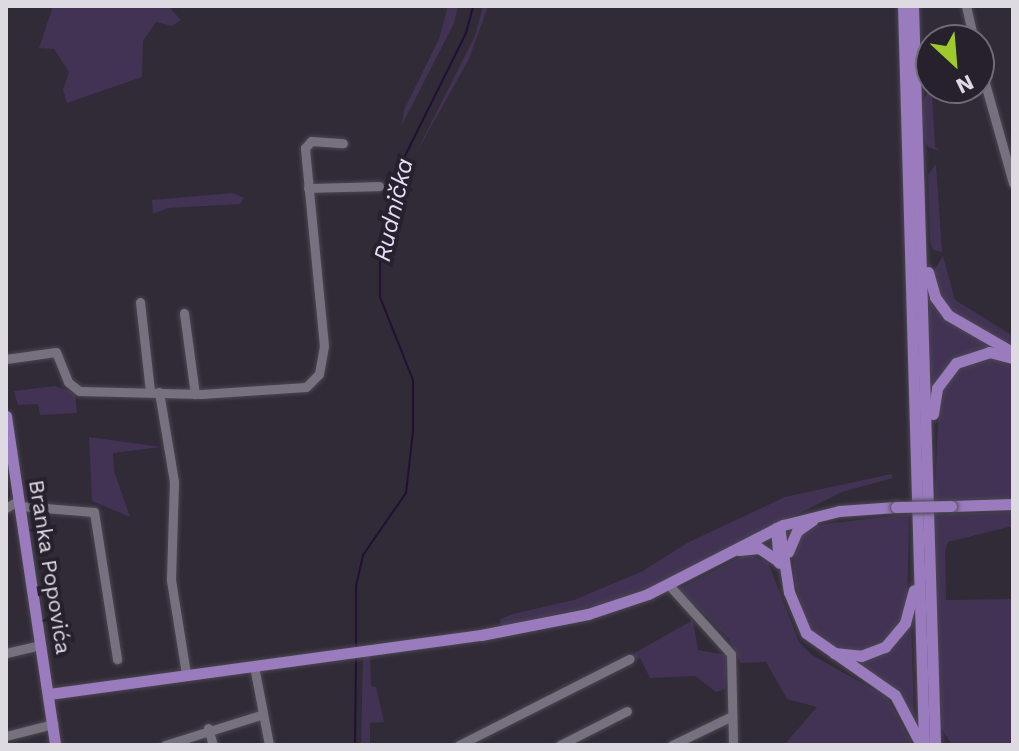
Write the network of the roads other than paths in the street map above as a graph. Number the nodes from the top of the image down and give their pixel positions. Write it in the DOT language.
graph roads {
  1 [pos="903,6"];
  2 [pos="913,6"];
  3 [pos="992,104"];
  4 [pos="343,143"];
  5 [pos="1009,158"];
  6 [pos="1013,183"];
  7 [pos="379,186"];
  8 [pos="308,188"];
  9 [pos="922,254"];
  10 [pos="140,302"];
  11 [pos="184,313"];
  12 [pos="1013,355"];
  13 [pos="6,359"];
  14 [pos="154,392"];
  15 [pos="195,394"];
  16 [pos="6,416"];
  17 [pos="9,450"];
  18 [pos="11,481"];
  19 [pos="928,490"];
  20 [pos="19,503"];
  21 [pos="1013,504"];
  22 [pos="6,508"];
  23 [pos="829,513"];
  24 [pos="778,527"];
  25 [pos="917,534"];
  26 [pos="713,560"];
  27 [pos="778,561"];
  28 [pos="786,575"];
  29 [pos="668,584"];
  30 [pos="41,645"];
  31 [pos="828,652"];
  32 [pos="6,653"];
  33 [pos="117,659"];
  34 [pos="629,659"];
  35 [pos="254,666"];
  36 [pos="46,672"];
  37 [pos="186,674"];
  38 [pos="78,690"];
  39 [pos="49,694"];
  40 [pos="627,711"];
  41 [pos="261,715"];
  42 [pos="732,716"];
  43 [pos="53,720"];
  44 [pos="208,728"];
  45 [pos="6,736"];
  46 [pos="55,745"];
  47 [pos="165,745"];
  48 [pos="213,745"];
  49 [pos="269,745"];
  50 [pos="459,745"];
  51 [pos="560,745"];
  52 [pos="672,745"];
  53 [pos="733,745"];
  54 [pos="922,745"];
  55 [pos="935,745"];
  1 -- 25 [label="main road"];
  2 -- 9 [label="main road"];
  3 -- 5 [label="street"];
  4 -- 8 [label="street"];
  5 -- 6 [label="street"];
  7 -- 8 [label="street"];
  8 -- 15 [label="street"];
  9 -- 12 [label="main road"];
  9 -- 19 [label="main road"];
  10 -- 14 [label="street"];
  11 -- 15 [label="street"];
  12 -- 19 [label="main road"];
  13 -- 14 [label="street"];
  14 -- 15 [label="street"];
  14 -- 37 [label="street"];
  16 -- 17 [label="main road, Branka Popovića"];
  17 -- 18 [label="main road, Branka Popovića"];
  18 -- 20 [label="main road, Branka Popovića"];
  19 -- 55 [label="main road"];
  20 -- 22 [label="street"];
  20 -- 30 [label="main road, Branka Popovića"];
  20 -- 33 [label="street"];
  21 -- 23 [label="main road, bridge"];
  23 -- 24 [label="main road"];
  23 -- 28 [label="main road"];
  24 -- 26 [label="main road"];
  24 -- 27 [label="main road"];
  24 -- 28 [label="main road"];
  25 -- 31 [label="main road"];
  25 -- 54 [label="main road"];
  26 -- 27 [label="main road"];
  26 -- 29 [label="main road"];
  27 -- 28 [label="main road"];
  28 -- 31 [label="main road"];
  29 -- 35 [label="main road"];
  29 -- 42 [label="street"];
  30 -- 32 [label="street"];
  30 -- 36 [label="main road, Branka Popovića"];
  31 -- 54 [label="main road"];
  34 -- 50 [label="street"];
  35 -- 37 [label="main road"];
  35 -- 41 [label="street"];
  36 -- 38 [label="main road"];
  36 -- 39 [label="main road, Branka Popovića"];
  37 -- 38 [label="main road"];
  38 -- 39 [label="main road"];
  38 -- 43 [label="main road"];
  39 -- 43 [label="main road, Branka Popovića"];
  40 -- 51 [label="street"];
  41 -- 44 [label="street"];
  41 -- 49 [label="street"];
  42 -- 52 [label="street"];
  42 -- 53 [label="street"];
  43 -- 45 [label="street"];
  43 -- 46 [label="main road, Branka Popovića"];
  44 -- 47 [label="street"];
  44 -- 48 [label="street"];
}
